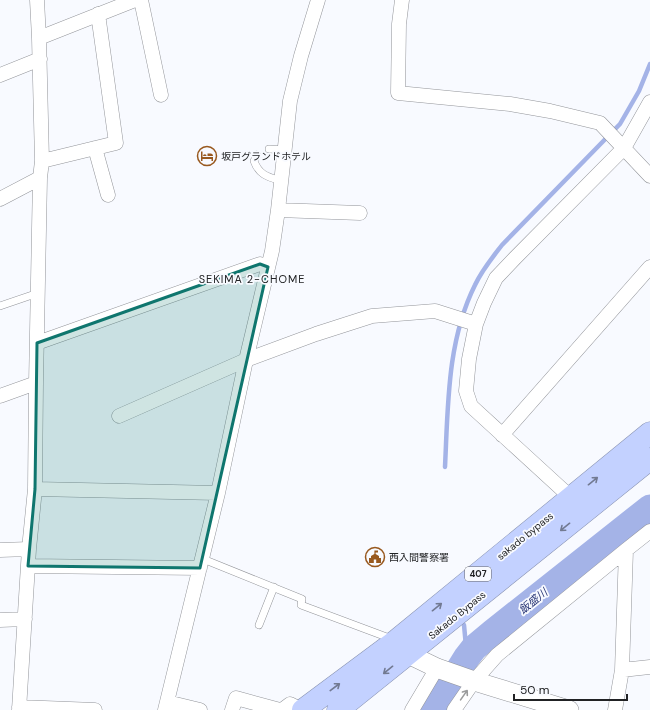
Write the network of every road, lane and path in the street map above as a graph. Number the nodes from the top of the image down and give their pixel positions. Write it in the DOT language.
graph roads {
  1 [pos="37,0"];
  2 [pos="135,0"];
  3 [pos="141,0"];
  4 [pos="318,0"];
  5 [pos="402,0"];
  6 [pos="98,14"];
  7 [pos="39,38"];
  8 [pos="40,59"];
  9 [pos="0,75"];
  10 [pos="161,95"];
  11 [pos="650,102"];
  12 [pos="95,148"];
  13 [pos="624,148"];
  14 [pos="269,149"];
  15 [pos="285,150"];
  16 [pos="257,155"];
  17 [pos="42,161"];
  18 [pos="650,176"];
  19 [pos="40,178"];
  20 [pos="281,181"];
  21 [pos="108,195"];
  22 [pos="0,199"];
  23 [pos="278,210"];
  24 [pos="360,213"];
  25 [pos="268,267"];
  26 [pos="650,268"];
  27 [pos="38,293"];
  28 [pos="0,306"];
  29 [pos="476,324"];
  30 [pos="37,342"];
  31 [pos="246,360"];
  32 [pos="36,383"];
  33 [pos="0,396"];
  34 [pos="119,416"];
  35 [pos="650,434"];
  36 [pos="502,435"];
  37 [pos="650,459"];
  38 [pos="35,489"];
  39 [pos="218,493"];
  40 [pos="579,504"];
  41 [pos="648,536"];
  42 [pos="29,549"];
  43 [pos="0,550"];
  44 [pos="626,550"];
  45 [pos="202,564"];
  46 [pos="28,566"];
  47 [pos="274,587"];
  48 [pos="25,619"];
  49 [pos="0,620"];
  50 [pos="259,625"];
  51 [pos="402,647"];
  52 [pos="650,667"];
  53 [pos="440,669"];
  54 [pos="622,670"];
  55 [pos="471,680"];
  56 [pos="166,706"];
  57 [pos="19,708"];
  58 [pos="95,710"];
  59 [pos="200,710"];
  60 [pos="232,710"];
  61 [pos="281,710"];
  62 [pos="303,710"];
  63 [pos="338,710"];
  64 [pos="412,710"];
  65 [pos="454,710"];
  66 [pos="569,710"];
  67 [pos="615,710"];
  1 -- 7 [label="street"];
  2 -- 6 [label="street"];
  3 -- 10 [label="street"];
  4 -- 15 [label="street"];
  5 -- 13 [label="street"];
  6 -- 7 [label="street"];
  6 -- 12 [label="street"];
  7 -- 8 [label="street"];
  8 -- 9 [label="street"];
  8 -- 17 [label="street"];
  11 -- 13 [label="street"];
  12 -- 17 [label="street"];
  12 -- 21 [label="street"];
  13 -- 18 [label="street"];
  13 -- 29 [label="street"];
  14 -- 15 [label="lane"];
  15 -- 20 [label="street"];
  16 -- 20 [label="lane"];
  17 -- 19 [label="street"];
  19 -- 22 [label="street"];
  19 -- 27 [label="street"];
  20 -- 23 [label="street"];
  23 -- 24 [label="street"];
  23 -- 25 [label="street"];
  25 -- 30 [label="street"];
  25 -- 31 [label="street"];
  26 -- 36 [label="street"];
  27 -- 28 [label="lane"];
  27 -- 30 [label="street"];
  29 -- 31 [label="street"];
  29 -- 36 [label="street"];
  30 -- 32 [label="street"];
  31 -- 34 [label="street"];
  31 -- 39 [label="street"];
  32 -- 33 [label="street"];
  32 -- 38 [label="street"];
  40 -- 35 [label="highway, sakado bypass / 407, one-way"];
  36 -- 40 [label="street"];
  37 -- 40 [label="highway, 407"];
  38 -- 39 [label="street"];
  38 -- 42 [label="street"];
  39 -- 45 [label="street"];
  40 -- 51 [label="highway, sakado bypass / 407"];
  41 -- 44 [label="street"];
  42 -- 43 [label="street"];
  42 -- 46 [label="street"];
  44 -- 54 [label="street"];
  44 -- 55 [label="street"];
  45 -- 46 [label="street"];
  45 -- 47 [label="lane"];
  45 -- 56 [label="street"];
  46 -- 48 [label="street"];
  47 -- 50 [label="lane"];
  47 -- 51 [label="lane"];
  48 -- 49 [label="street"];
  48 -- 57 [label="street"];
  51 -- 53 [label="street"];
  62 -- 51 [label="highway, sakado bypass / 407, one-way"];
  51 -- 63 [label="highway, 407, one-way"];
  52 -- 54 [label="street"];
  53 -- 55 [label="street"];
  53 -- 64 [label="street"];
  54 -- 67 [label="street"];
  65 -- 55 [label="street, one-way"];
  55 -- 66 [label="street"];
  56 -- 59 [label="street"];
  57 -- 58 [label="street"];
  60 -- 61 [label="street"];
  61 -- 62 [label="street"];
}
